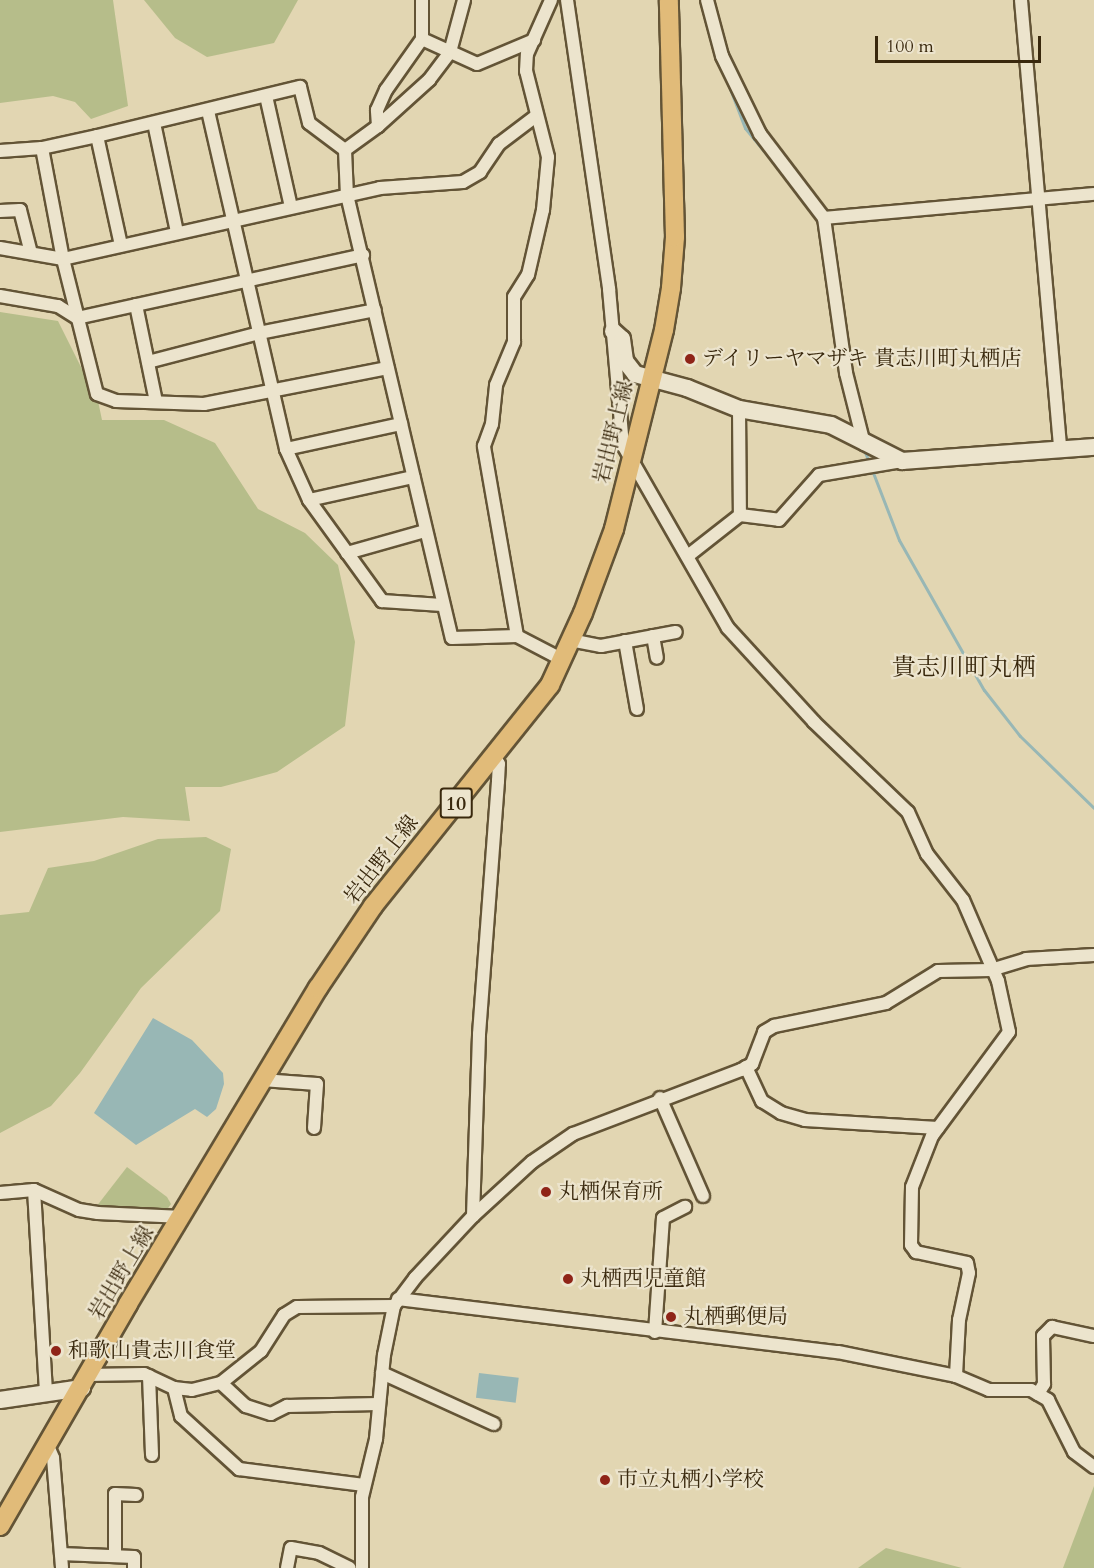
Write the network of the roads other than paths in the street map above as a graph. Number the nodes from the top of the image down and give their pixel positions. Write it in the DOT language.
graph roads {
  1 [pos="422,0"];
  2 [pos="464,0"];
  3 [pos="551,0"];
  4 [pos="567,0"];
  5 [pos="669,0"];
  6 [pos="707,0"];
  7 [pos="1021,0"];
  8 [pos="422,39"];
  9 [pos="534,40"];
  10 [pos="450,52"];
  11 [pos="266,96"];
  12 [pos="208,111"];
  13 [pos="537,116"];
  14 [pos="154,123"];
  15 [pos="378,126"];
  16 [pos="97,136"];
  17 [pos="42,148"];
  18 [pos="345,150"];
  19 [pos="0,151"];
  20 [pos="1094,194"];
  21 [pos="347,195"];
  22 [pos="1039,198"];
  23 [pos="291,207"];
  24 [pos="0,211"];
  25 [pos="824,218"];
  26 [pos="233,219"];
  27 [pos="177,232"];
  28 [pos="121,246"];
  29 [pos="0,248"];
  30 [pos="31,253"];
  31 [pos="363,255"];
  32 [pos="63,259"];
  33 [pos="247,280"];
  34 [pos="0,296"];
  35 [pos="136,305"];
  36 [pos="375,310"];
  37 [pos="77,318"];
  38 [pos="613,331"];
  39 [pos="259,333"];
  40 [pos="148,362"];
  41 [pos="388,368"];
  42 [pos="651,377"];
  43 [pos="274,393"];
  44 [pos="156,402"];
  45 [pos="739,408"];
  46 [pos="401,424"];
  47 [pos="864,444"];
  48 [pos="1094,447"];
  49 [pos="286,449"];
  50 [pos="1060,450"];
  51 [pos="630,456"];
  52 [pos="902,461"];
  53 [pos="413,477"];
  54 [pos="309,500"];
  55 [pos="740,515"];
  56 [pos="425,531"];
  57 [pos="347,554"];
  58 [pos="690,555"];
  59 [pos="442,605"];
  60 [pos="676,632"];
  61 [pos="517,636"];
  62 [pos="653,636"];
  63 [pos="570,640"];
  64 [pos="625,641"];
  65 [pos="561,658"];
  66 [pos="657,658"];
  67 [pos="637,709"];
  68 [pos="494,756"];
  69 [pos="1094,955"];
  70 [pos="991,970"];
  71 [pos="746,1067"];
  72 [pos="262,1080"];
  73 [pos="660,1098"];
  74 [pos="314,1128"];
  75 [pos="938,1128"];
  76 [pos="34,1190"];
  77 [pos="0,1193"];
  78 [pos="703,1196"];
  79 [pos="685,1207"];
  80 [pos="473,1216"];
  81 [pos="182,1217"];
  82 [pos="396,1303"];
  83 [pos="656,1332"];
  84 [pos="1094,1336"];
  85 [pos="382,1373"];
  86 [pos="148,1376"];
  87 [pos="956,1376"];
  88 [pos="85,1381"];
  89 [pos="221,1383"];
  90 [pos="174,1388"];
  91 [pos="46,1393"];
  92 [pos="1038,1394"];
  93 [pos="0,1400"];
  94 [pos="378,1404"];
  95 [pos="494,1424"];
  96 [pos="48,1446"];
  97 [pos="152,1455"];
  98 [pos="1094,1467"];
  99 [pos="364,1485"];
  100 [pos="136,1495"];
  101 [pos="0,1526"];
  102 [pos="61,1554"];
  103 [pos="115,1556"];
  104 [pos="62,1568"];
  105 [pos="134,1568"];
  106 [pos="287,1568"];
  107 [pos="351,1568"];
  108 [pos="362,1568"];
  1 -- 8 [label="street"];
  2 -- 10 [label="street"];
  3 -- 9 [label="street"];
  4 -- 38 [label="street"];
  5 -- 42 [label="main road, 岩出野上線 / 10"];
  6 -- 25 [label="street"];
  7 -- 22 [label="street"];
  8 -- 10 [label="street"];
  8 -- 15 [label="street"];
  9 -- 10 [label="street"];
  9 -- 13 [label="street"];
  10 -- 15 [label="street"];
  11 -- 12 [label="street"];
  11 -- 18 [label="street"];
  11 -- 23 [label="street"];
  12 -- 14 [label="street"];
  12 -- 26 [label="street"];
  13 -- 21 [label="street"];
  13 -- 61 [label="street"];
  14 -- 16 [label="street"];
  14 -- 27 [label="street"];
  15 -- 18 [label="street"];
  16 -- 17 [label="street"];
  16 -- 28 [label="street"];
  17 -- 19 [label="street"];
  17 -- 32 [label="street"];
  18 -- 21 [label="street"];
  20 -- 22 [label="street"];
  21 -- 23 [label="street"];
  21 -- 31 [label="street"];
  22 -- 25 [label="street"];
  22 -- 50 [label="street"];
  23 -- 26 [label="street"];
  24 -- 30 [label="street"];
  25 -- 47 [label="street"];
  26 -- 27 [label="street"];
  26 -- 33 [label="street"];
  27 -- 28 [label="street"];
  28 -- 32 [label="street"];
  29 -- 30 [label="street"];
  30 -- 32 [label="street"];
  31 -- 33 [label="street"];
  31 -- 36 [label="street"];
  32 -- 37 [label="street"];
  33 -- 35 [label="street"];
  33 -- 39 [label="street"];
  34 -- 37 [label="street"];
  35 -- 37 [label="street"];
  35 -- 40 [label="street"];
  36 -- 39 [label="street"];
  36 -- 41 [label="street"];
  37 -- 44 [label="street"];
  38 -- 42 [label="street"];
  38 -- 51 [label="street"];
  39 -- 40 [label="street"];
  39 -- 43 [label="street"];
  40 -- 44 [label="street"];
  41 -- 43 [label="street"];
  41 -- 46 [label="street"];
  42 -- 45 [label="street"];
  42 -- 51 [label="main road, 岩出野上線 / 10"];
  43 -- 44 [label="street"];
  43 -- 49 [label="street"];
  45 -- 47 [label="street"];
  45 -- 55 [label="street"];
  46 -- 49 [label="street"];
  46 -- 53 [label="street"];
  47 -- 52 [label="street"];
  48 -- 50 [label="street"];
  49 -- 54 [label="street"];
  50 -- 52 [label="street"];
  51 -- 58 [label="street"];
  51 -- 63 [label="main road, 岩出野上線 / 10"];
  52 -- 55 [label="street"];
  53 -- 54 [label="street"];
  53 -- 56 [label="street"];
  54 -- 57 [label="street"];
  55 -- 58 [label="street"];
  56 -- 57 [label="street"];
  56 -- 59 [label="street"];
  57 -- 59 [label="street"];
  58 -- 70 [label="street"];
  59 -- 61 [label="street"];
  60 -- 62 [label="street"];
  61 -- 65 [label="street"];
  62 -- 64 [label="street"];
  62 -- 66 [label="street"];
  63 -- 64 [label="street"];
  63 -- 65 [label="main road, 岩出野上線 / 10"];
  64 -- 67 [label="street"];
  65 -- 68 [label="main road, 岩出野上線 / 10"];
  68 -- 72 [label="main road, 岩出野上線 / 10"];
  68 -- 80 [label="street"];
  69 -- 70 [label="street"];
  70 -- 71 [label="street"];
  70 -- 75 [label="street"];
  71 -- 73 [label="street"];
  71 -- 75 [label="street"];
  72 -- 74 [label="street"];
  72 -- 81 [label="main road, 岩出野上線 / 10"];
  73 -- 78 [label="street"];
  73 -- 80 [label="street"];
  75 -- 87 [label="street"];
  76 -- 77 [label="street"];
  76 -- 81 [label="street"];
  76 -- 91 [label="street"];
  79 -- 83 [label="street"];
  80 -- 82 [label="street"];
  81 -- 88 [label="main road, 岩出野上線 / 10"];
  82 -- 83 [label="street"];
  82 -- 85 [label="street"];
  82 -- 89 [label="street"];
  83 -- 87 [label="street"];
  84 -- 92 [label="street"];
  85 -- 94 [label="street"];
  85 -- 95 [label="street"];
  86 -- 88 [label="street"];
  86 -- 90 [label="street"];
  86 -- 97 [label="street"];
  87 -- 92 [label="street"];
  88 -- 91 [label="street"];
  88 -- 96 [label="main road, 岩出野上線 / 10"];
  89 -- 90 [label="street"];
  89 -- 94 [label="street"];
  90 -- 99 [label="street"];
  91 -- 93 [label="street"];
  92 -- 98 [label="street"];
  94 -- 99 [label="street"];
  96 -- 101 [label="main road, 岩出野上線 / 10"];
  96 -- 102 [label="street"];
  99 -- 108 [label="street"];
  100 -- 103 [label="street"];
  102 -- 103 [label="street"];
  102 -- 104 [label="street"];
  103 -- 105 [label="street"];
  106 -- 107 [label="street"];
}
